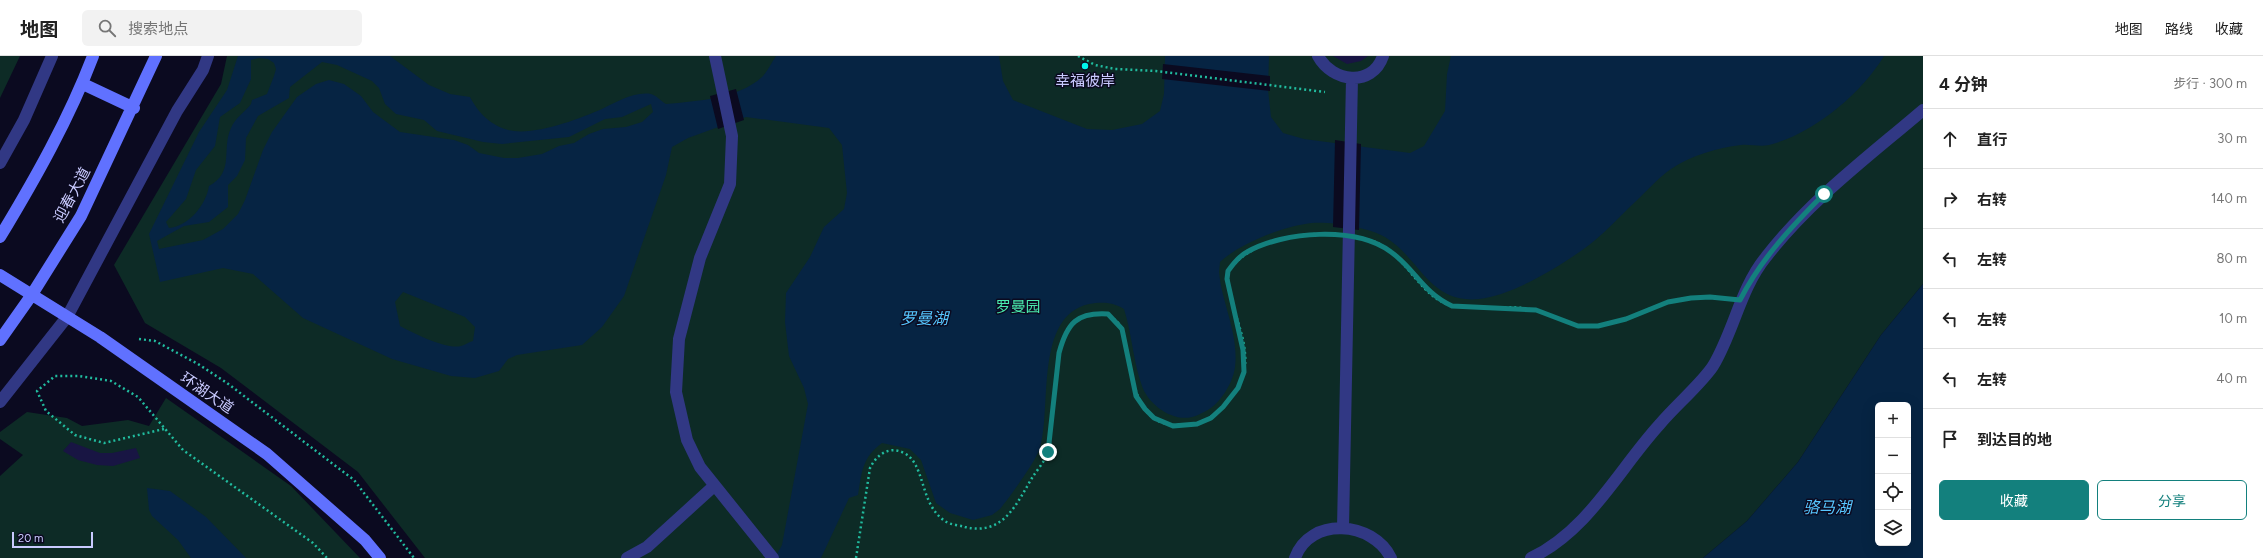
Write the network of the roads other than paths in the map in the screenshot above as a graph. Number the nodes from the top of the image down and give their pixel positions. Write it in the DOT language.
graph roads {
  1 [pos="52,56"];
  2 [pos="93,56"];
  3 [pos="156,56"];
  4 [pos="208,56"];
  5 [pos="715,56"];
  6 [pos="1318,56"];
  7 [pos="1383,56"];
  8 [pos="1352,78"];
  9 [pos="82,84"];
  10 [pos="134,108"];
  11 [pos="1923,110"];
  12 [pos="0,163"];
  13 [pos="0,237"];
  14 [pos="0,275"];
  15 [pos="31,296"];
  16 [pos="67,317"];
  17 [pos="0,340"];
  18 [pos="0,402"];
  19 [pos="714,486"];
  20 [pos="1343,528"];
  21 [pos="380,558"];
  22 [pos="627,558"];
  23 [pos="773,558"];
  24 [pos="1295,558"];
  25 [pos="1391,558"];
  26 [pos="1531,558"];
  1 -- 12 [label="lane"];
  2 -- 9 [label="main road"];
  3 -- 10 [label="main road, 迎春大道"];
  4 -- 16 [label="lane"];
  5 -- 19 [label="lane"];
  6 -- 8 [label="lane"];
  7 -- 8 [label="lane"];
  8 -- 20 [label="lane"];
  9 -- 10 [label="main road"];
  9 -- 13 [label="main road"];
  10 -- 15 [label="main road, 迎春大道"];
  11 -- 26 [label="lane"];
  14 -- 15 [label="main road, 环湖大道"];
  15 -- 16 [label="main road, 环湖大道"];
  15 -- 17 [label="main road, 迎春大道"];
  16 -- 18 [label="lane"];
  16 -- 21 [label="main road, 环湖大道"];
  19 -- 22 [label="lane"];
  19 -- 23 [label="lane"];
  20 -- 24 [label="lane"];
  20 -- 25 [label="lane"];
}
